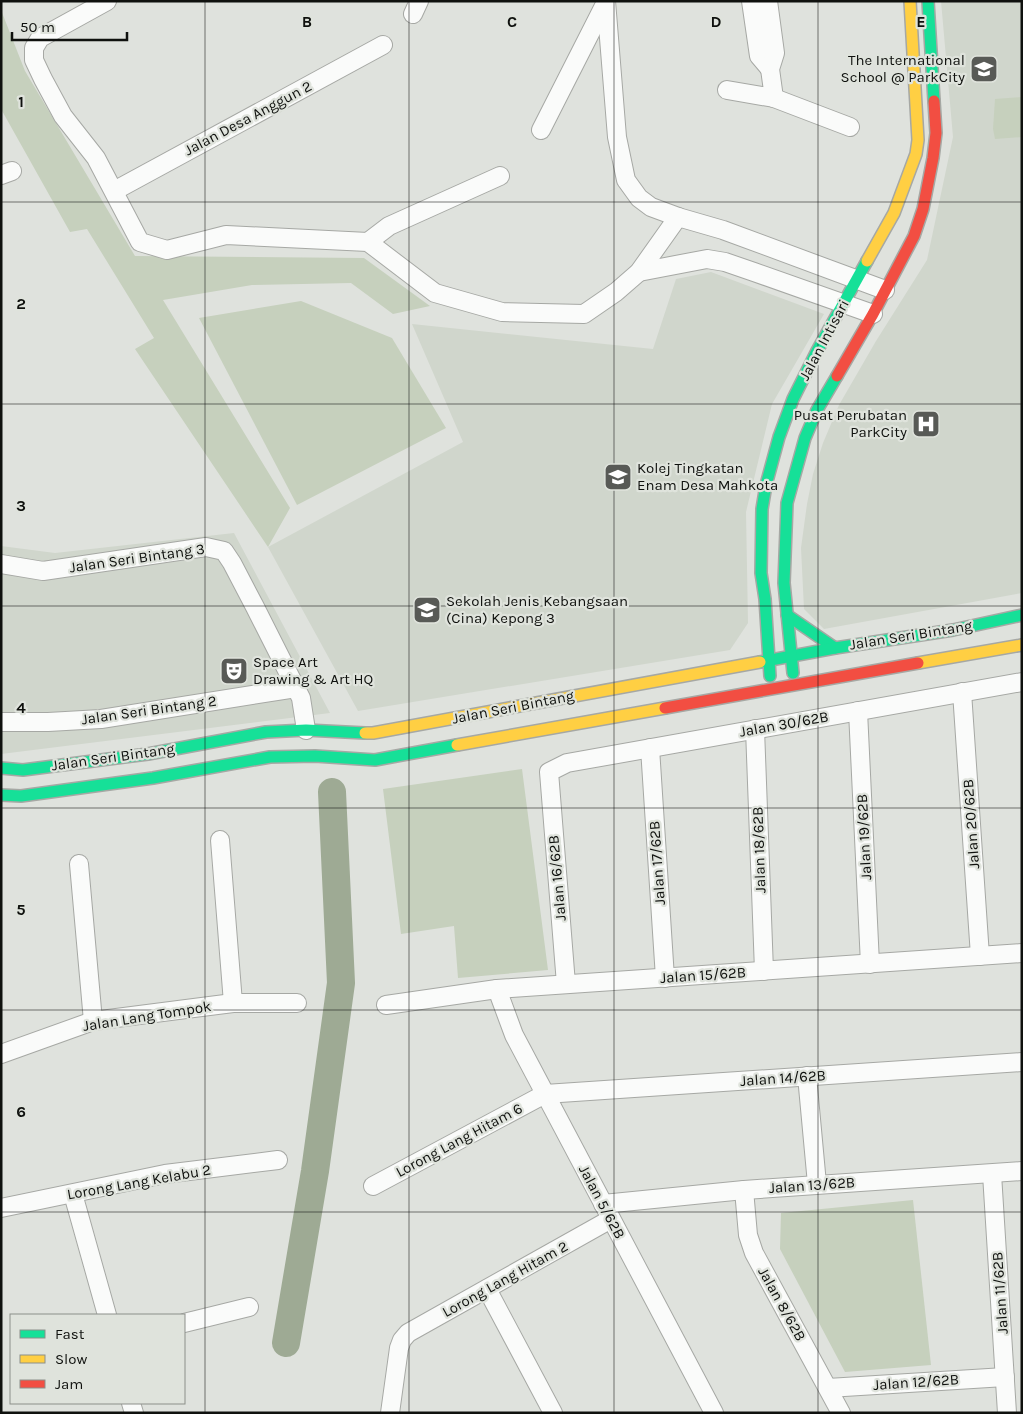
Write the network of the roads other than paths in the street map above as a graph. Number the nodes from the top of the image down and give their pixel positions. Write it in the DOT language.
graph roads {
  1 [pos="107,1"];
  2 [pos="751,1"];
  3 [pos="768,1"];
  4 [pos="910,1"];
  5 [pos="928,1"];
  6 [pos="606,2"];
  7 [pos="383,46"];
  8 [pos="770,68"];
  9 [pos="727,90"];
  10 [pos="774,98"];
  11 [pos="850,127"];
  12 [pos="541,130"];
  13 [pos="500,176"];
  14 [pos="114,191"];
  15 [pos="678,217"];
  16 [pos="368,242"];
  17 [pos="778,250"];
  18 [pos="639,272"];
  19 [pos="768,277"];
  20 [pos="856,279"];
  21 [pos="885,290"];
  22 [pos="843,304"];
  23 [pos="873,314"];
  24 [pos="1,564"];
  25 [pos="787,615"];
  26 [pos="1022,615"];
  27 [pos="766,624"];
  28 [pos="756,639"];
  29 [pos="1022,645"];
  30 [pos="835,648"];
  31 [pos="746,651"];
  32 [pos="790,657"];
  33 [pos="768,660"];
  34 [pos="730,666"];
  35 [pos="1022,682"];
  36 [pos="794,685"];
  37 [pos="296,688"];
  38 [pos="772,689"];
  39 [pos="962,692"];
  40 [pos="858,710"];
  41 [pos="1,722"];
  42 [pos="755,729"];
  43 [pos="306,730"];
  44 [pos="650,748"];
  45 [pos="349,759"];
  46 [pos="1,768"];
  47 [pos="549,772"];
  48 [pos="1,795"];
  49 [pos="220,840"];
  50 [pos="79,864"];
  51 [pos="1022,954"];
  52 [pos="980,956"];
  53 [pos="870,964"];
  54 [pos="764,971"];
  55 [pos="665,978"];
  56 [pos="566,984"];
  57 [pos="496,989"];
  58 [pos="233,1003"];
  59 [pos="297,1003"];
  60 [pos="386,1005"];
  61 [pos="93,1021"];
  62 [pos="1,1054"];
  63 [pos="1022,1062"];
  64 [pos="807,1076"];
  65 [pos="545,1094"];
  66 [pos="278,1160"];
  67 [pos="1022,1171"];
  68 [pos="992,1174"];
  69 [pos="817,1184"];
  70 [pos="373,1186"];
  71 [pos="744,1190"];
  72 [pos="73,1194"];
  73 [pos="1,1208"];
  74 [pos="607,1212"];
  75 [pos="487,1289"];
  76 [pos="249,1307"];
  77 [pos="107,1314"];
  78 [pos="185,1323"];
  79 [pos="1005,1377"];
  80 [pos="828,1388"];
  81 [pos="390,1413"];
  82 [pos="553,1413"];
  83 [pos="714,1413"];
  84 [pos="841,1413"];
  85 [pos="1007,1413"];
  1 -- 14 [label="street"];
  2 -- 8 [label="street"];
  3 -- 8 [label="street"];
  4 -- 20 [label="street, Jalan Intisari"];
  5 -- 21 [label="street, Jalan Intisari"];
  6 -- 12 [label="street"];
  6 -- 15 [label="street"];
  7 -- 14 [label="street, Jalan Desa Anggun 2"];
  8 -- 10 [label="street"];
  9 -- 10 [label="street"];
  10 -- 11 [label="street"];
  13 -- 16 [label="street"];
  14 -- 16 [label="street"];
  15 -- 17 [label="street"];
  15 -- 18 [label="street"];
  16 -- 18 [label="street"];
  17 -- 19 [label="street"];
  17 -- 20 [label="street"];
  18 -- 19 [label="street"];
  19 -- 22 [label="street"];
  20 -- 21 [label="street"];
  20 -- 22 [label="street, Jalan Intisari"];
  21 -- 23 [label="street, Jalan Intisari"];
  22 -- 23 [label="street"];
  22 -- 27 [label="street, Jalan Intisari"];
  23 -- 25 [label="street, Jalan Intisari"];
  24 -- 37 [label="street, Jalan Seri Bintang 3"];
  25 -- 30 [label="street"];
  25 -- 32 [label="street, Jalan Intisari"];
  26 -- 30 [label="street, Jalan Seri Bintang"];
  27 -- 28 [label="street"];
  27 -- 33 [label="street, Jalan Intisari"];
  29 -- 36 [label="street, Jalan Seri Bintang"];
  30 -- 32 [label="street, Jalan Seri Bintang"];
  31 -- 34 [label="street"];
  32 -- 33 [label="street, Jalan Seri Bintang"];
  32 -- 36 [label="street, Jalan Intisari"];
  33 -- 34 [label="street, Jalan Seri Bintang"];
  33 -- 38 [label="street, Jalan Intisari"];
  34 -- 43 [label="street, Jalan Seri Bintang"];
  35 -- 39 [label="street, Jalan 30/62B"];
  36 -- 38 [label="street, Jalan Seri Bintang"];
  37 -- 41 [label="street, Jalan Seri Bintang 2"];
  37 -- 43 [label="street, Jalan Seri Bintang 3"];
  38 -- 45 [label="street, Jalan Seri Bintang"];
  39 -- 40 [label="street, Jalan 30/62B"];
  39 -- 52 [label="street, Jalan 20/62B"];
  40 -- 42 [label="street, Jalan 30/62B"];
  40 -- 53 [label="street, Jalan 19/62B"];
  42 -- 44 [label="street, Jalan 30/62B"];
  42 -- 54 [label="street, Jalan 18/62B"];
  43 -- 45 [label="street"];
  43 -- 46 [label="street, Jalan Seri Bintang"];
  44 -- 47 [label="street, Jalan 30/62B"];
  44 -- 55 [label="street, Jalan 17/62B"];
  45 -- 48 [label="street, Jalan Seri Bintang"];
  47 -- 56 [label="street, Jalan 16/62B"];
  49 -- 58 [label="street"];
  50 -- 61 [label="street"];
  51 -- 52 [label="street, Jalan 15/62B"];
  52 -- 53 [label="street, Jalan 15/62B"];
  53 -- 54 [label="street, Jalan 15/62B"];
  54 -- 55 [label="street, Jalan 15/62B"];
  55 -- 56 [label="street, Jalan 15/62B"];
  56 -- 57 [label="street, Jalan 15/62B"];
  57 -- 60 [label="street, Jalan 15/62B"];
  57 -- 65 [label="street, Jalan 5/62B"];
  58 -- 59 [label="street, Jalan Lang Tompok"];
  58 -- 61 [label="street, Jalan Lang Tompok"];
  61 -- 62 [label="street, Jalan Lang Tompok"];
  63 -- 64 [label="street, Jalan 14/62B"];
  64 -- 65 [label="street, Jalan 14/62B"];
  64 -- 69 [label="street"];
  65 -- 70 [label="street, Lorong Lang Hitam 6"];
  65 -- 74 [label="street, Jalan 5/62B"];
  66 -- 72 [label="street, Lorong Lang Kelabu 2"];
  67 -- 68 [label="street, Jalan 13/62B"];
  68 -- 69 [label="street, Jalan 13/62B"];
  68 -- 79 [label="street, Jalan 11/62B"];
  69 -- 71 [label="street, Jalan 13/62B"];
  71 -- 74 [label="street, Jalan 13/62B"];
  71 -- 80 [label="street, Jalan 8/62B"];
  72 -- 73 [label="street, Lorong Lang Kelabu 2"];
  72 -- 77 [label="street"];
  74 -- 75 [label="street, Lorong Lang Hitam 2"];
  74 -- 83 [label="street, Jalan 5/62B"];
  75 -- 81 [label="street, Lorong Lang Hitam 2"];
  75 -- 82 [label="street"];
  76 -- 78 [label="street"];
  79 -- 80 [label="street, Jalan 12/62B"];
  79 -- 85 [label="street, Jalan 11/62B"];
  80 -- 84 [label="street, Jalan 8/62B"];
}
